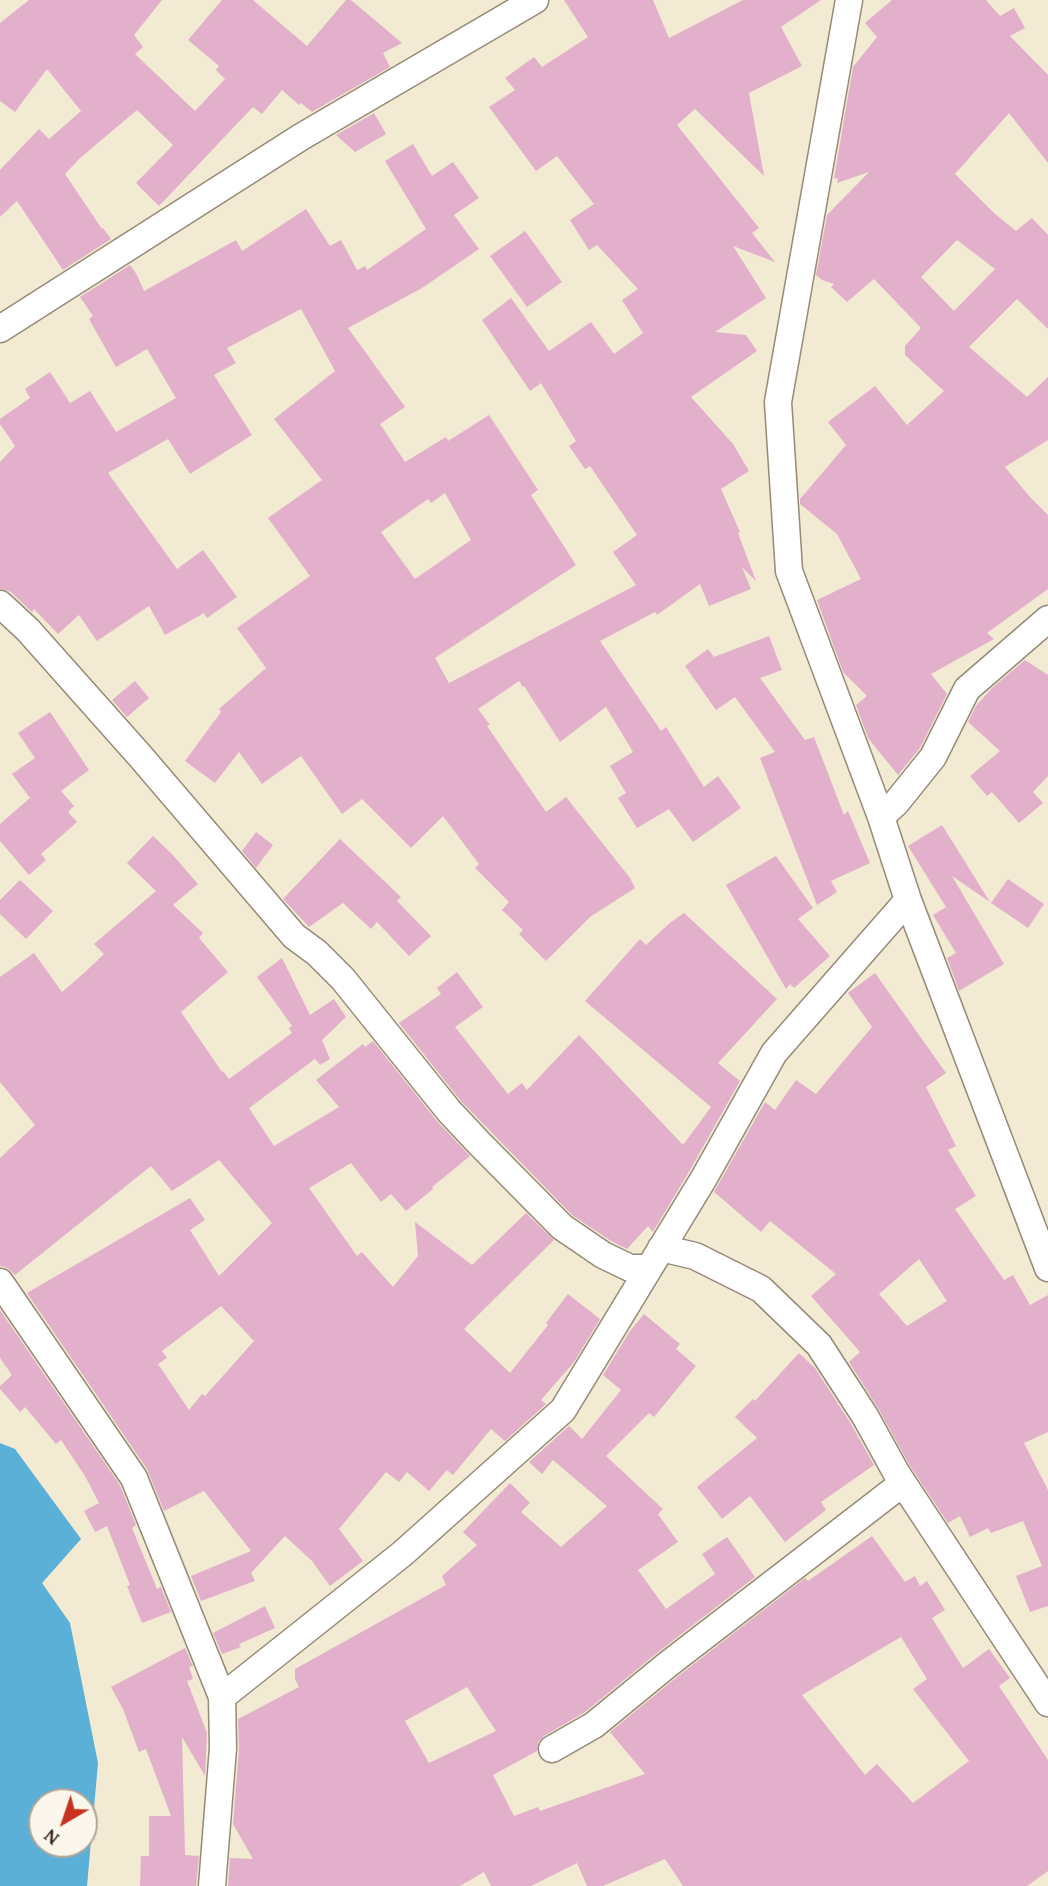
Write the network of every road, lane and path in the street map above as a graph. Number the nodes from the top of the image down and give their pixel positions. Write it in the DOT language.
graph roads {
  1 [pos="535,0"];
  2 [pos="849,0"];
  3 [pos="0,329"];
  4 [pos="0,604"];
  5 [pos="1048,619"];
  6 [pos="881,817"];
  7 [pos="908,900"];
  8 [pos="655,1258"];
  9 [pos="1048,1268"];
  10 [pos="0,1282"];
  11 [pos="903,1483"];
  12 [pos="222,1697"];
  13 [pos="1048,1703"];
  14 [pos="552,1749"];
  15 [pos="212,1886"];
  1 -- 3 [label="street"];
  2 -- 6 [label="street"];
  4 -- 8 [label="street"];
  5 -- 6 [label="street"];
  6 -- 7 [label="street"];
  7 -- 8 [label="street"];
  7 -- 9 [label="street"];
  8 -- 11 [label="street"];
  8 -- 12 [label="street"];
  10 -- 12 [label="street"];
  11 -- 13 [label="street"];
  11 -- 14 [label="street"];
  12 -- 15 [label="street"];
}
